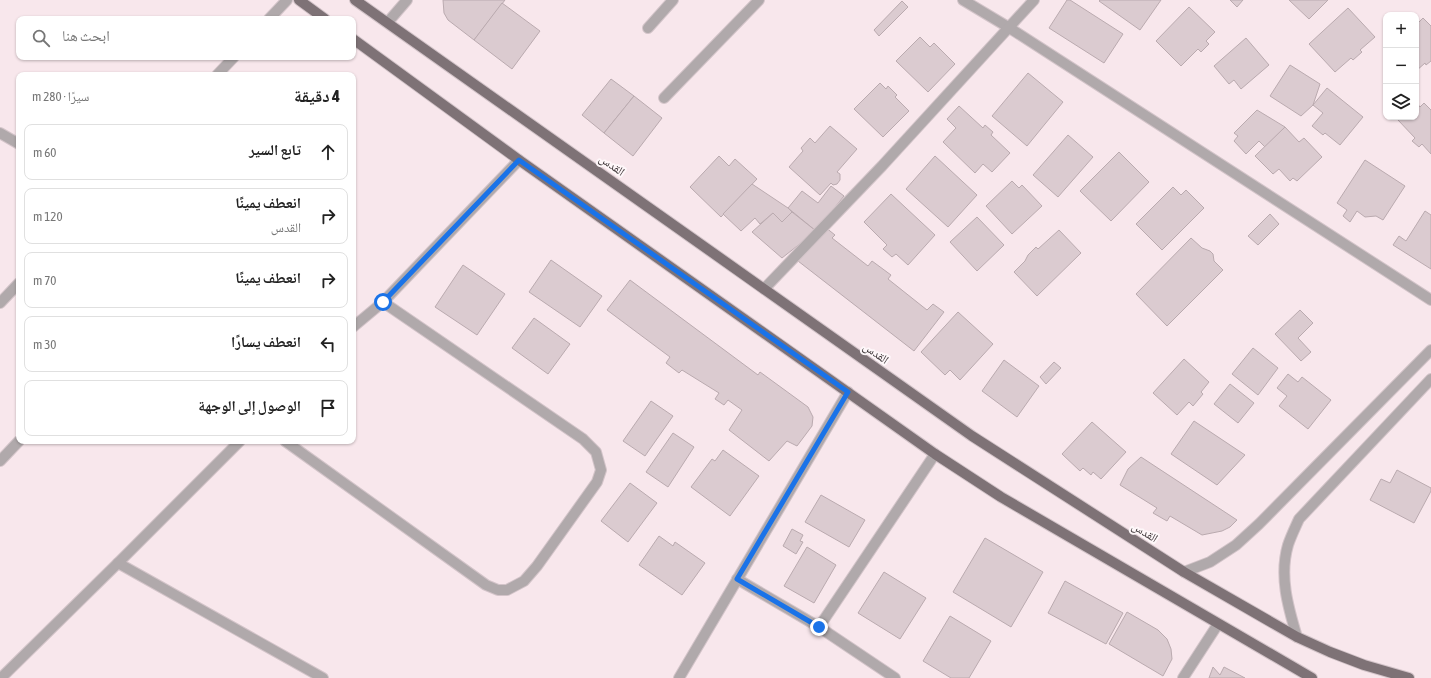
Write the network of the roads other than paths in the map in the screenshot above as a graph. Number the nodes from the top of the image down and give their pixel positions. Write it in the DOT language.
graph roads {
  1 [pos="287,0"];
  2 [pos="299,0"];
  3 [pos="355,0"];
  4 [pos="407,0"];
  5 [pos="673,0"];
  6 [pos="759,0"];
  7 [pos="963,0"];
  8 [pos="1034,0"];
  9 [pos="273,16"];
  10 [pos="321,16"];
  11 [pos="388,22"];
  12 [pos="1008,27"];
  13 [pos="648,28"];
  14 [pos="356,42"];
  15 [pos="231,60"];
  16 [pos="220,72"];
  17 [pos="664,98"];
  18 [pos="0,133"];
  19 [pos="16,142"];
  20 [pos="519,160"];
  21 [pos="16,286"];
  22 [pos="764,289"];
  23 [pos="1431,300"];
  24 [pos="383,302"];
  25 [pos="0,303"];
  26 [pos="356,324"];
  27 [pos="1431,350"];
  28 [pos="1431,379"];
  29 [pos="848,392"];
  30 [pos="16,444"];
  31 [pos="237,444"];
  32 [pos="289,444"];
  33 [pos="935,454"];
  34 [pos="0,461"];
  35 [pos="118,563"];
  36 [pos="1184,572"];
  37 [pos="737,579"];
  38 [pos="1218,624"];
  39 [pos="819,627"];
  40 [pos="1297,637"];
  41 [pos="1,678"];
  42 [pos="323,678"];
  43 [pos="679,678"];
  44 [pos="895,678"];
  45 [pos="1184,678"];
  46 [pos="1312,678"];
  47 [pos="1409,678"];
  1 -- 9 [label="street"];
  2 -- 10 [label="main road"];
  3 -- 11 [label="main road, القدس"];
  4 -- 11 [label="street"];
  5 -- 13 [label="street"];
  6 -- 17 [label="street"];
  7 -- 12 [label="street"];
  8 -- 12 [label="street"];
  11 -- 22 [label="main road, القدس"];
  12 -- 22 [label="street"];
  12 -- 23 [label="street"];
  14 -- 20 [label="main road"];
  15 -- 16 [label="street"];
  18 -- 19 [label="street"];
  20 -- 24 [label="street"];
  20 -- 29 [label="main road"];
  21 -- 25 [label="street"];
  22 -- 36 [label="main road, القدس"];
  24 -- 26 [label="street"];
  24 -- 32 [label="street"];
  27 -- 36 [label="street"];
  28 -- 40 [label="street"];
  29 -- 33 [label="main road"];
  29 -- 37 [label="street"];
  30 -- 34 [label="street"];
  31 -- 35 [label="street"];
  33 -- 38 [label="main road"];
  33 -- 39 [label="street"];
  35 -- 41 [label="street"];
  35 -- 42 [label="street"];
  36 -- 40 [label="main road, القدس"];
  37 -- 39 [label="street"];
  37 -- 43 [label="street"];
  38 -- 45 [label="street"];
  38 -- 46 [label="main road"];
  39 -- 44 [label="street"];
  40 -- 47 [label="main road, القدس"];
}
